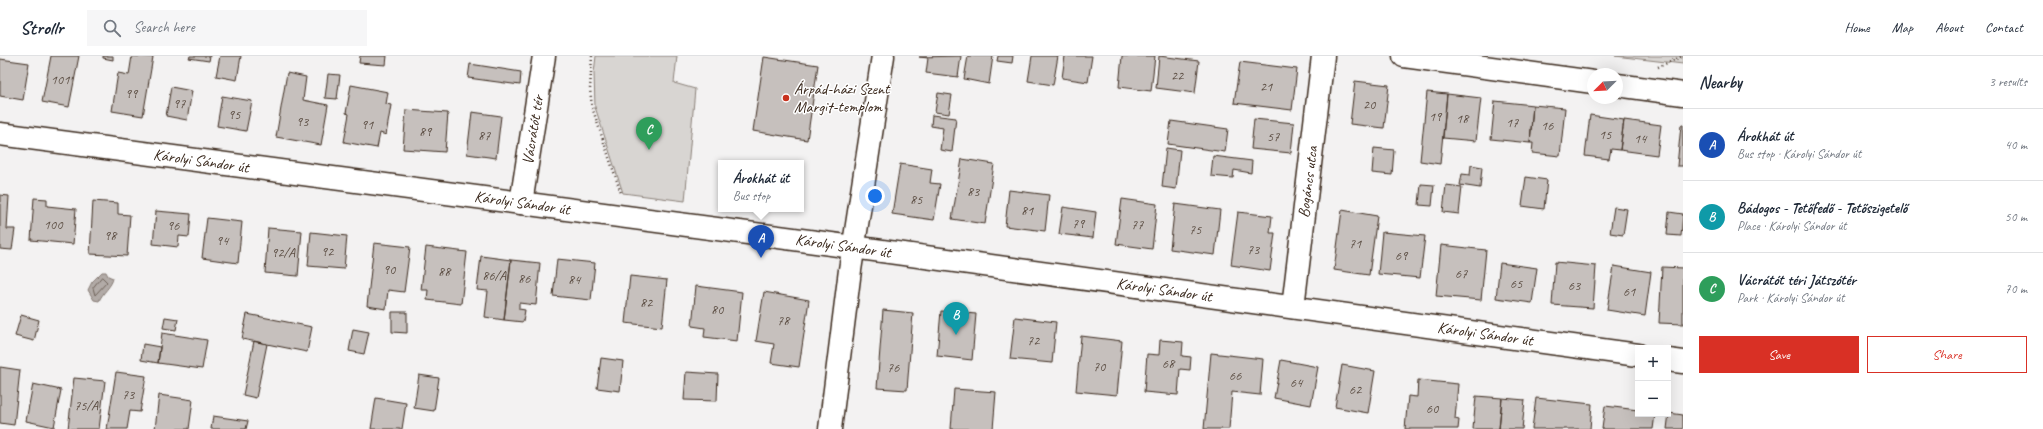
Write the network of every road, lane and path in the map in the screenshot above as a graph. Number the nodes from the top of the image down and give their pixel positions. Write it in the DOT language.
graph roads {
  1 [pos="544,56"];
  2 [pos="592,56"];
  3 [pos="882,56"];
  4 [pos="1323,56"];
  5 [pos="1404,56"];
  6 [pos="1587,81"];
  7 [pos="1623,86"];
  8 [pos="1683,94"];
  9 [pos="0,134"];
  10 [pos="522,203"];
  11 [pos="629,218"];
  12 [pos="853,247"];
  13 [pos="1293,307"];
  14 [pos="1635,356"];
  15 [pos="1671,360"];
  16 [pos="1683,362"];
  17 [pos="830,429"];
  1 -- 10 [label="street, Vácrátót tér"];
  2 -- 11 [label="path"];
  3 -- 12 [label="street"];
  4 -- 13 [label="street, Bogáncs utca"];
  5 -- 6 [label="street"];
  7 -- 8 [label="street"];
  9 -- 10 [label="street, Károlyi Sándor út"];
  10 -- 11 [label="street, Károlyi Sándor út"];
  11 -- 12 [label="street, Károlyi Sándor út"];
  12 -- 13 [label="street, Károlyi Sándor út"];
  12 -- 17 [label="street"];
  13 -- 14 [label="street, Károlyi Sándor út"];
  15 -- 16 [label="street"];
}
